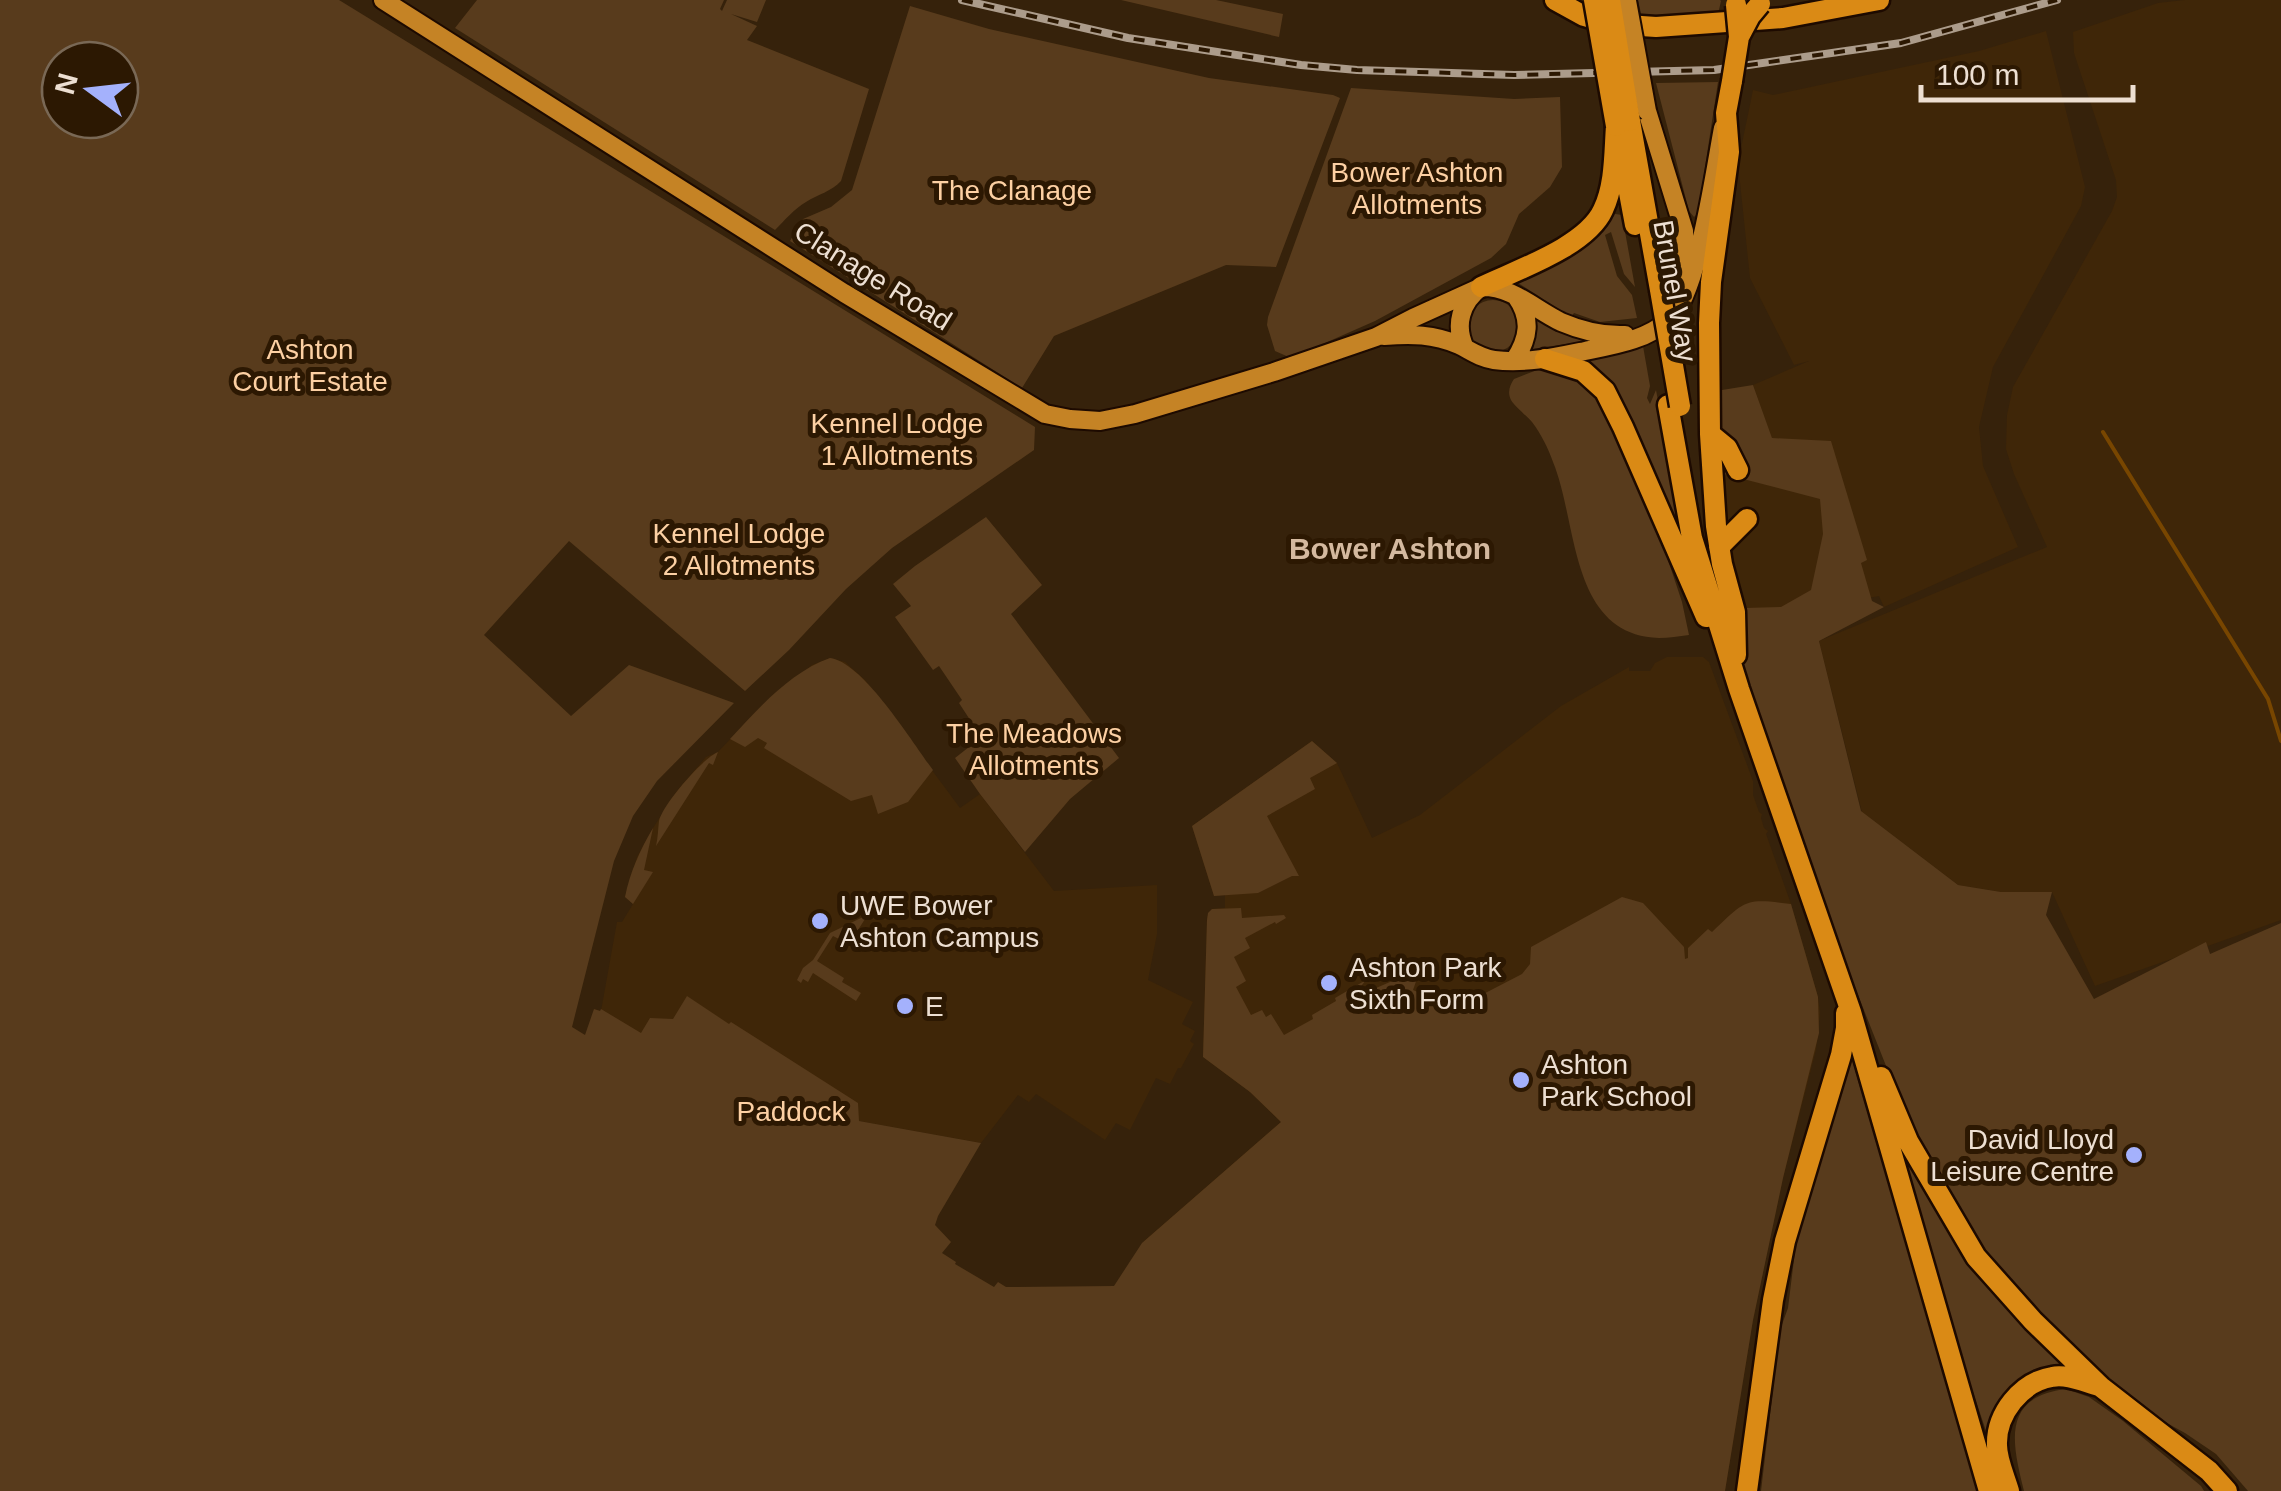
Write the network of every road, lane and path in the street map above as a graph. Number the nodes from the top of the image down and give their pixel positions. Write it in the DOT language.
graph roads {
  1 [pos="382,0"];
  2 [pos="1555,0"];
  3 [pos="1594,0"];
  4 [pos="1621,0"];
  5 [pos="1879,0"];
  6 [pos="1736,2"];
  7 [pos="1762,2"];
  8 [pos="1739,37"];
  9 [pos="1726,113"];
  10 [pos="1631,119"];
  11 [pos="1479,288"];
  12 [pos="1516,296"];
  13 [pos="1684,297"];
  14 [pos="1646,333"];
  15 [pos="1376,337"];
  16 [pos="1465,348"];
  17 [pos="1545,359"];
  18 [pos="1514,360"];
  19 [pos="1710,434"];
  20 [pos="1738,470"];
  21 [pos="1746,518"];
  22 [pos="1719,547"];
  23 [pos="1737,683"];
  24 [pos="1844,990"];
  25 [pos="1852,1012"];
  26 [pos="2100,1387"];
  27 [pos="1747,1491"];
  28 [pos="1989,1491"];
  29 [pos="2009,1491"];
  30 [pos="2227,1491"];
  1 -- 15 [label="main road, Clanage Road"];
  2 -- 5 [label="highway"];
  3 -- 10 [label="highway, Brunel Way, bridge"];
  4 -- 10 [label="highway, Brunel Way, bridge"];
  6 -- 8 [label="highway, bridge"];
  7 -- 8 [label="highway, bridge"];
  8 -- 9 [label="highway, bridge"];
  9 -- 13 [label="main road"];
  9 -- 19 [label="highway"];
  10 -- 11 [label="highway"];
  10 -- 13 [label="main road"];
  10 -- 23 [label="highway, Brunel Way"];
  11 -- 12 [label="main road"];
  11 -- 15 [label="main road, Clanage Road"];
  11 -- 16 [label="main road"];
  12 -- 14 [label="main road"];
  12 -- 18 [label="main road"];
  13 -- 14 [label="main road"];
  14 -- 17 [label="main road"];
  15 -- 16 [label="main road, Clanage Road"];
  16 -- 18 [label="main road"];
  17 -- 18 [label="main road"];
  17 -- 23 [label="highway"];
  19 -- 20 [label="highway"];
  19 -- 22 [label="highway"];
  21 -- 22 [label="highway"];
  22 -- 23 [label="highway"];
  23 -- 24 [label="highway, Brunel Way"];
  24 -- 25 [label="highway, Brunel Way"];
  24 -- 27 [label="highway"];
  25 -- 26 [label="highway"];
  25 -- 28 [label="highway"];
  26 -- 29 [label="highway"];
  26 -- 30 [label="highway"];
}
